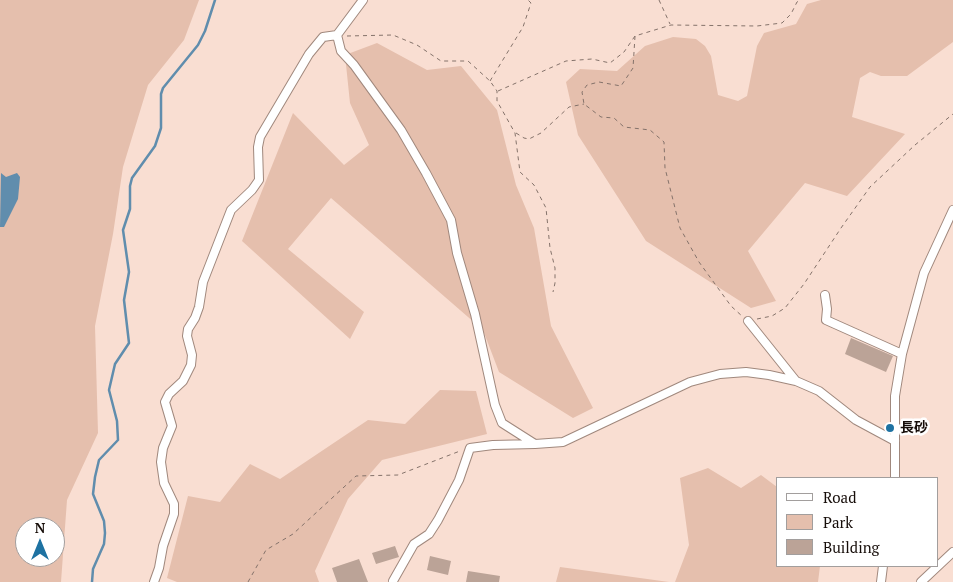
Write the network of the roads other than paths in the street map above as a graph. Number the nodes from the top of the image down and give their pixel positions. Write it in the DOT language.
graph roads {
  1 [pos="363,0"];
  2 [pos="338,36"];
  3 [pos="953,210"];
  4 [pos="825,295"];
  5 [pos="748,321"];
  6 [pos="902,354"];
  7 [pos="796,381"];
  8 [pos="895,440"];
  9 [pos="535,444"];
  10 [pos="895,477"];
  11 [pos="953,552"];
  12 [pos="938,566"];
  13 [pos="883,567"];
  14 [pos="937,567"];
  15 [pos="393,580"];
  16 [pos="154,582"];
  17 [pos="881,582"];
  18 [pos="921,582"];
  1 -- 2 [label="street"];
  2 -- 9 [label="street"];
  2 -- 16 [label="street"];
  3 -- 6 [label="street"];
  4 -- 6 [label="street"];
  5 -- 7 [label="street"];
  6 -- 8 [label="street"];
  7 -- 8 [label="street"];
  7 -- 9 [label="street"];
  8 -- 10 [label="street"];
  9 -- 15 [label="street"];
  11 -- 12 [label="street"];
  13 -- 17 [label="street"];
  14 -- 18 [label="street"];
}
